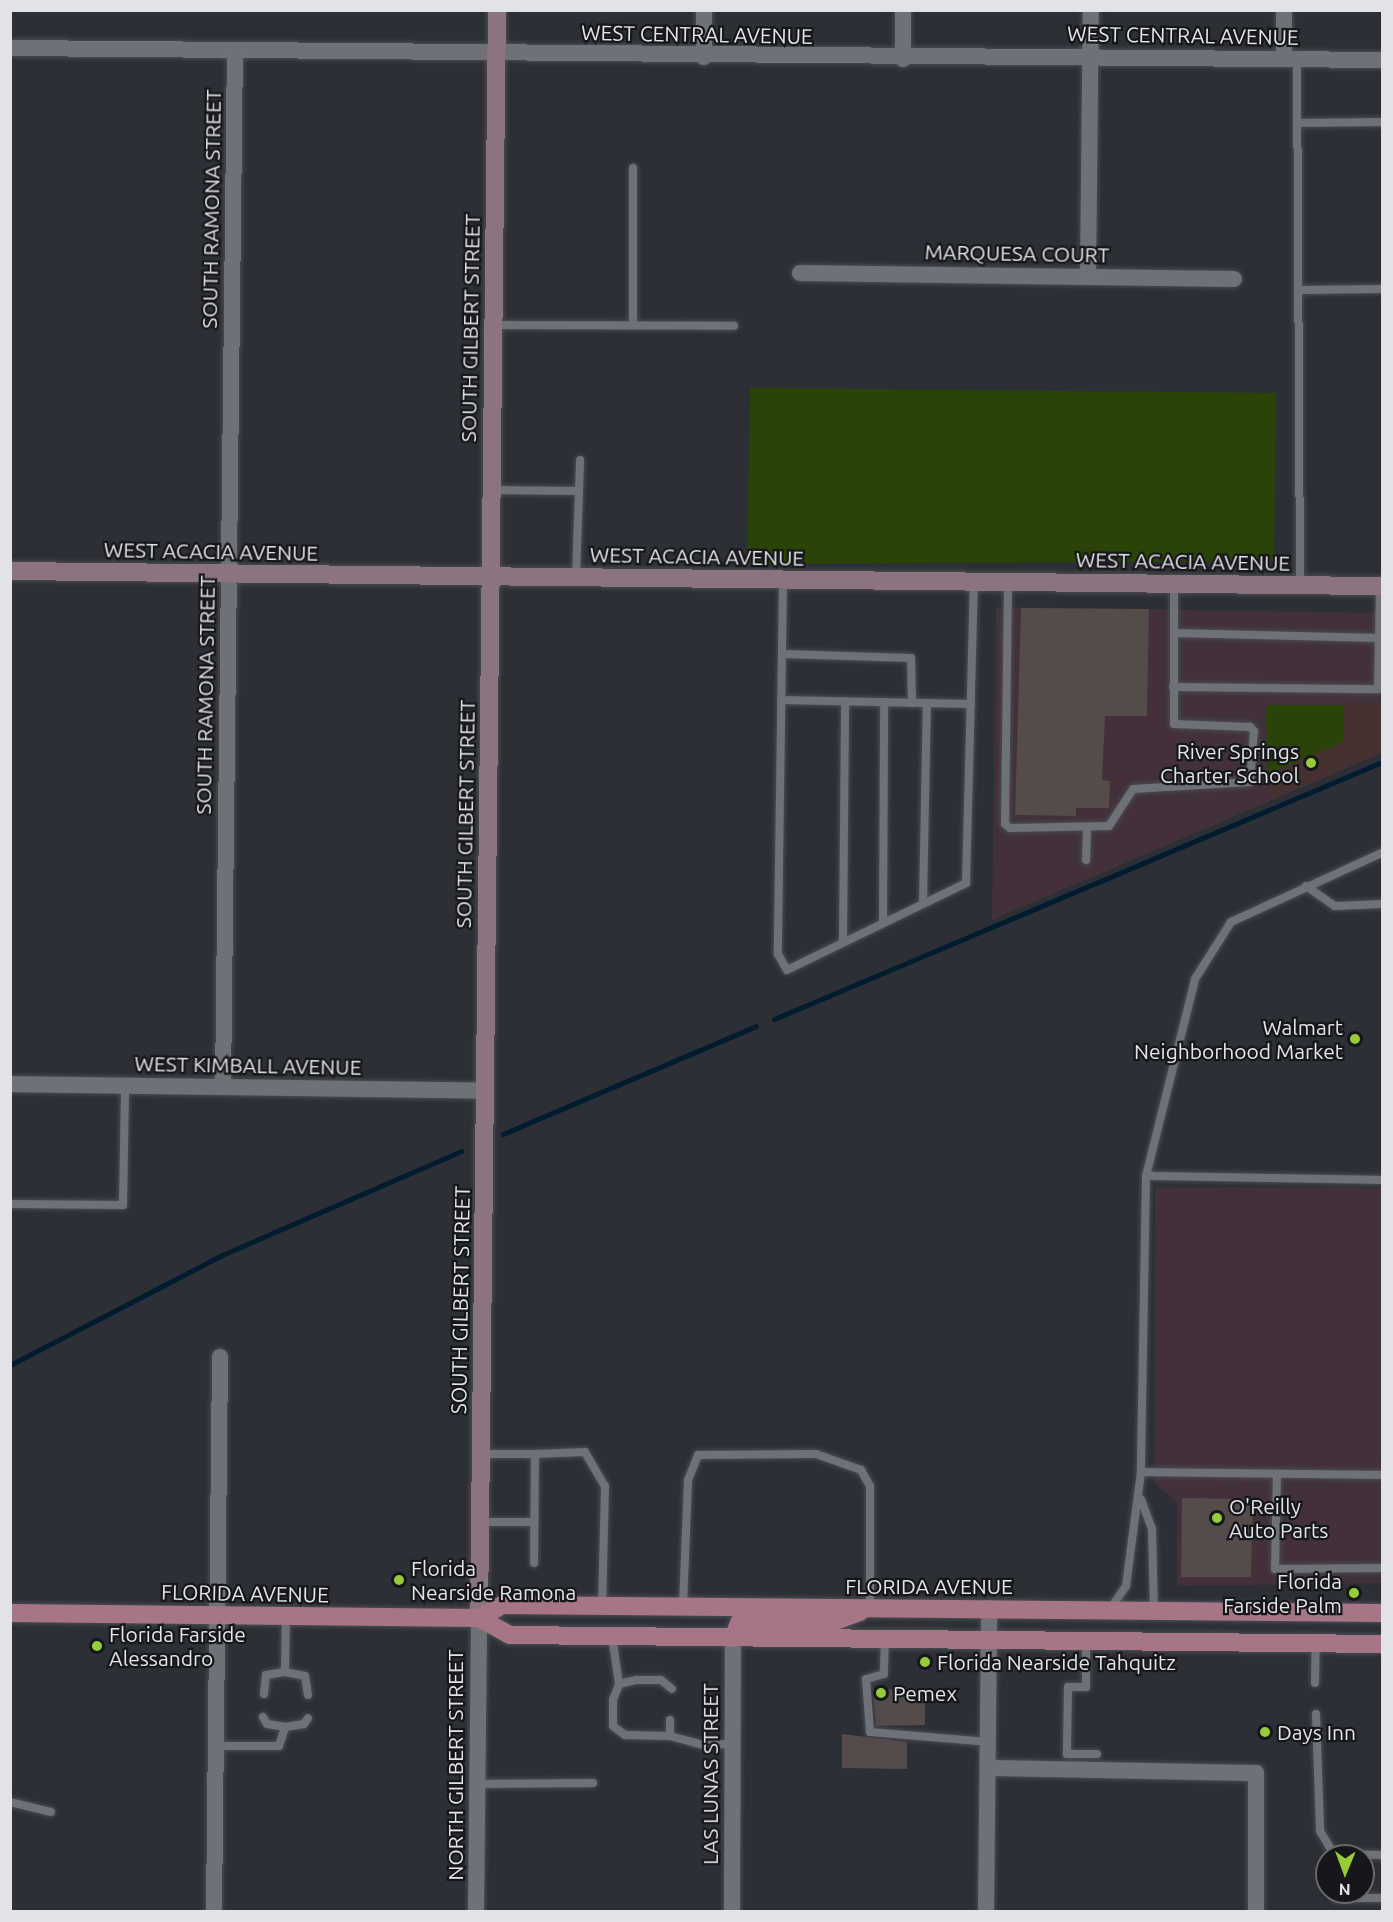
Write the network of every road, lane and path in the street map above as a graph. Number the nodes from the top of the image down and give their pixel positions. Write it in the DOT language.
graph roads {
  1 [pos="496,10"];
  2 [pos="704,10"];
  3 [pos="903,10"];
  4 [pos="1091,10"];
  5 [pos="1284,10"];
  6 [pos="10,48"];
  7 [pos="235,51"];
  8 [pos="496,54"];
  9 [pos="1091,56"];
  10 [pos="704,57"];
  11 [pos="903,59"];
  12 [pos="1290,59"];
  13 [pos="1383,60"];
  14 [pos="1383,122"];
  15 [pos="1297,123"];
  16 [pos="633,168"];
  17 [pos="800,273"];
  18 [pos="1088,277"];
  19 [pos="1234,279"];
  20 [pos="1300,290"];
  21 [pos="1383,290"];
  22 [pos="493,325"];
  23 [pos="633,325"];
  24 [pos="734,326"];
  25 [pos="580,460"];
  26 [pos="491,490"];
  27 [pos="579,491"];
  28 [pos="10,571"];
  29 [pos="229,574"];
  30 [pos="490,576"];
  31 [pos="576,577"];
  32 [pos="783,579"];
  33 [pos="974,581"];
  34 [pos="1008,582"];
  35 [pos="1174,583"];
  36 [pos="1300,584"];
  37 [pos="1382,586"];
  38 [pos="1174,633"];
  39 [pos="1379,638"];
  40 [pos="782,654"];
  41 [pos="1173,687"];
  42 [pos="781,700"];
  43 [pos="844,702"];
  44 [pos="884,702"];
  45 [pos="912,703"];
  46 [pos="927,703"];
  47 [pos="971,704"];
  48 [pos="1087,827"];
  49 [pos="1383,854"];
  50 [pos="1086,860"];
  51 [pos="1306,886"];
  52 [pos="1383,903"];
  53 [pos="923,904"];
  54 [pos="883,923"];
  55 [pos="843,942"];
  56 [pos="10,1084"];
  57 [pos="125,1086"];
  58 [pos="223,1087"];
  59 [pos="484,1091"];
  60 [pos="1146,1176"];
  61 [pos="1383,1180"];
  62 [pos="10,1204"];
  63 [pos="220,1357"];
  64 [pos="480,1454"];
  65 [pos="536,1455"];
  66 [pos="1141,1472"];
  67 [pos="1278,1474"];
  68 [pos="1383,1475"];
  69 [pos="1141,1499"];
  70 [pos="480,1522"];
  71 [pos="534,1522"];
  72 [pos="534,1563"];
  73 [pos="1383,1568"];
  74 [pos="602,1606"];
  75 [pos="683,1606"];
  76 [pos="870,1608"];
  77 [pos="989,1608"];
  78 [pos="1110,1609"];
  79 [pos="1154,1610"];
  80 [pos="10,1613"];
  81 [pos="1383,1613"];
  82 [pos="217,1615"];
  83 [pos="286,1617"];
  84 [pos="479,1618"];
  85 [pos="612,1636"];
  86 [pos="733,1638"];
  87 [pos="885,1639"];
  88 [pos="988,1640"];
  89 [pos="1086,1641"];
  90 [pos="1316,1643"];
  91 [pos="1383,1644"];
  92 [pos="285,1672"];
  93 [pos="1315,1683"];
  94 [pos="619,1684"];
  95 [pos="672,1689"];
  96 [pos="264,1694"];
  97 [pos="308,1695"];
  98 [pos="1316,1714"];
  99 [pos="263,1717"];
  100 [pos="308,1718"];
  101 [pos="670,1720"];
  102 [pos="285,1727"];
  103 [pos="670,1736"];
  104 [pos="988,1742"];
  105 [pos="731,1744"];
  106 [pos="216,1746"];
  107 [pos="1097,1754"];
  108 [pos="987,1768"];
  109 [pos="593,1783"];
  110 [pos="477,1784"];
  111 [pos="10,1802"];
  112 [pos="51,1812"];
  113 [pos="1328,1844"];
  114 [pos="214,1911"];
  115 [pos="476,1911"];
  116 [pos="732,1911"];
  117 [pos="986,1911"];
  118 [pos="1256,1911"];
  1 -- 8 [label="street, SOUTH GILBERT STREET"];
  2 -- 10 [label="street"];
  3 -- 11 [label="street"];
  4 -- 9 [label="street"];
  5 -- 12 [label="street"];
  6 -- 7 [label="street, WEST CENTRAL AVENUE"];
  7 -- 8 [label="street, WEST CENTRAL AVENUE"];
  7 -- 29 [label="street, SOUTH RAMONA STREET"];
  8 -- 10 [label="street, WEST CENTRAL AVENUE"];
  8 -- 22 [label="street, SOUTH GILBERT STREET"];
  9 -- 11 [label="street, WEST CENTRAL AVENUE"];
  9 -- 12 [label="street, WEST CENTRAL AVENUE"];
  9 -- 18 [label="street"];
  10 -- 11 [label="street, WEST CENTRAL AVENUE"];
  12 -- 13 [label="street, WEST CENTRAL AVENUE"];
  12 -- 15 [label="lane"];
  14 -- 15 [label="lane"];
  15 -- 20 [label="lane"];
  16 -- 23 [label="lane"];
  17 -- 18 [label="street, MARQUESA COURT"];
  18 -- 19 [label="street, MARQUESA COURT"];
  20 -- 21 [label="lane"];
  20 -- 36 [label="lane"];
  22 -- 23 [label="lane"];
  22 -- 26 [label="street, SOUTH GILBERT STREET"];
  23 -- 24 [label="lane"];
  25 -- 27 [label="lane"];
  26 -- 27 [label="lane"];
  26 -- 30 [label="street, SOUTH GILBERT STREET"];
  27 -- 31 [label="lane"];
  28 -- 29 [label="street, WEST ACACIA AVENUE"];
  29 -- 30 [label="street, WEST ACACIA AVENUE"];
  29 -- 58 [label="street, SOUTH RAMONA STREET"];
  30 -- 31 [label="street, WEST ACACIA AVENUE"];
  30 -- 59 [label="street, SOUTH GILBERT STREET"];
  31 -- 32 [label="street, WEST ACACIA AVENUE"];
  32 -- 33 [label="street, WEST ACACIA AVENUE"];
  32 -- 40 [label="lane"];
  33 -- 34 [label="street, WEST ACACIA AVENUE"];
  33 -- 47 [label="lane"];
  34 -- 35 [label="street, WEST ACACIA AVENUE"];
  34 -- 48 [label="lane"];
  35 -- 36 [label="street, WEST ACACIA AVENUE"];
  35 -- 38 [label="lane"];
  36 -- 37 [label="street, WEST ACACIA AVENUE"];
  37 -- 39 [label="lane"];
  38 -- 39 [label="lane"];
  38 -- 41 [label="lane"];
  39 -- 41 [label="lane"];
  40 -- 42 [label="lane"];
  40 -- 45 [label="lane"];
  41 -- 48 [label="lane"];
  42 -- 43 [label="lane"];
  42 -- 55 [label="lane"];
  43 -- 44 [label="lane"];
  43 -- 55 [label="lane"];
  44 -- 45 [label="lane"];
  44 -- 54 [label="lane"];
  45 -- 46 [label="lane"];
  46 -- 47 [label="lane"];
  46 -- 53 [label="lane"];
  47 -- 53 [label="lane"];
  48 -- 50 [label="lane"];
  49 -- 51 [label="lane"];
  51 -- 52 [label="lane"];
  51 -- 60 [label="lane"];
  53 -- 54 [label="lane"];
  54 -- 55 [label="lane"];
  56 -- 57 [label="street, WEST KIMBALL AVENUE"];
  57 -- 58 [label="street, WEST KIMBALL AVENUE"];
  57 -- 62 [label="lane"];
  58 -- 59 [label="street, WEST KIMBALL AVENUE"];
  59 -- 64 [label="street, SOUTH GILBERT STREET"];
  60 -- 61 [label="lane"];
  60 -- 66 [label="lane"];
  63 -- 82 [label="street"];
  64 -- 65 [label="lane"];
  64 -- 70 [label="street, SOUTH GILBERT STREET"];
  65 -- 71 [label="lane"];
  65 -- 74 [label="lane"];
  66 -- 67 [label="lane"];
  66 -- 69 [label="lane"];
  67 -- 68 [label="lane"];
  67 -- 73 [label="lane"];
  69 -- 78 [label="lane"];
  69 -- 79 [label="lane"];
  70 -- 71 [label="lane"];
  70 -- 84 [label="street, SOUTH GILBERT STREET"];
  71 -- 72 [label="lane"];
  74 -- 75 [label="main road, FLORIDA AVENUE"];
  74 -- 84 [label="main road, FLORIDA AVENUE"];
  75 -- 76 [label="main road, FLORIDA AVENUE"];
  75 -- 76 [label="lane"];
  76 -- 77 [label="main road, FLORIDA AVENUE"];
  76 -- 86 [label="main road"];
  77 -- 78 [label="main road, FLORIDA AVENUE"];
  77 -- 88 [label="street"];
  78 -- 79 [label="main road, FLORIDA AVENUE"];
  79 -- 81 [label="main road, FLORIDA AVENUE"];
  80 -- 82 [label="main road, FLORIDA AVENUE"];
  82 -- 83 [label="main road, FLORIDA AVENUE"];
  82 -- 106 [label="street"];
  83 -- 84 [label="main road, FLORIDA AVENUE"];
  83 -- 92 [label="lane"];
  84 -- 85 [label="main road, FLORIDA AVENUE"];
  84 -- 110 [label="street, NORTH GILBERT STREET"];
  85 -- 86 [label="main road, FLORIDA AVENUE"];
  85 -- 94 [label="lane"];
  86 -- 87 [label="main road, FLORIDA AVENUE"];
  86 -- 105 [label="street, LAS LUNAS STREET"];
  87 -- 88 [label="main road, FLORIDA AVENUE"];
  87 -- 104 [label="lane"];
  88 -- 89 [label="main road, FLORIDA AVENUE"];
  88 -- 104 [label="street"];
  89 -- 90 [label="main road, FLORIDA AVENUE"];
  89 -- 107 [label="lane"];
  90 -- 91 [label="main road"];
  90 -- 93 [label="lane"];
  92 -- 96 [label="lane"];
  92 -- 97 [label="lane"];
  94 -- 95 [label="lane"];
  94 -- 103 [label="lane"];
  98 -- 113 [label="lane"];
  99 -- 102 [label="lane"];
  100 -- 102 [label="lane"];
  101 -- 103 [label="lane"];
  102 -- 106 [label="lane"];
  103 -- 105 [label="lane"];
  104 -- 108 [label="street"];
  105 -- 116 [label="street, LAS LUNAS STREET"];
  106 -- 114 [label="street"];
  108 -- 117 [label="street"];
  108 -- 118 [label="street"];
  109 -- 110 [label="lane"];
  110 -- 115 [label="street, NORTH GILBERT STREET"];
  111 -- 112 [label="lane"];
}
